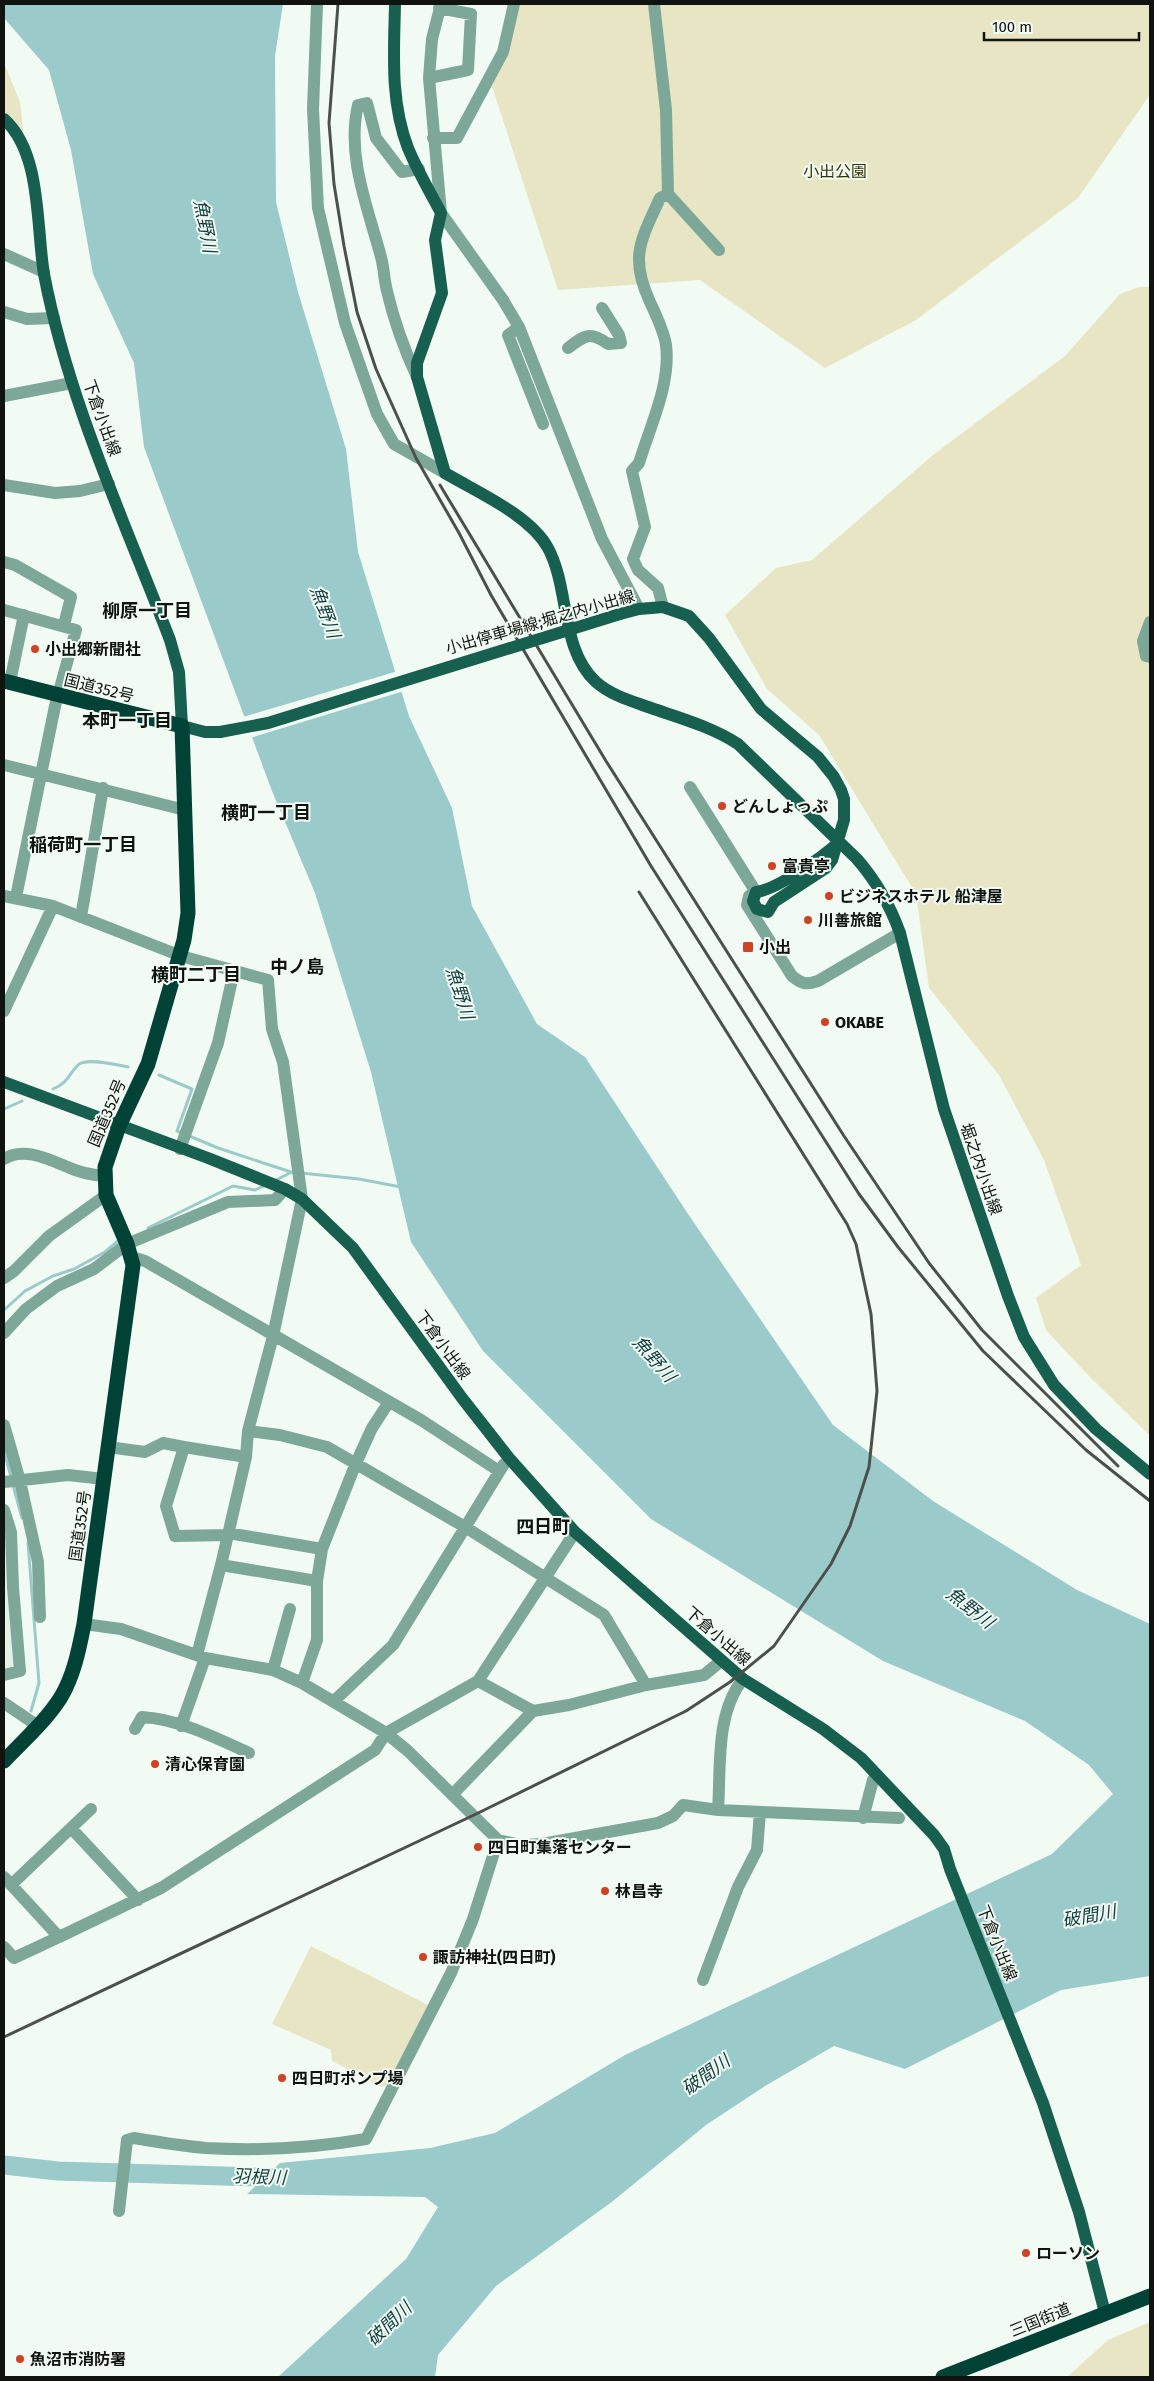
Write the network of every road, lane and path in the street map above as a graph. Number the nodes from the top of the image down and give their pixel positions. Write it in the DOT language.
graph roads {
  1 [pos="317,4"];
  2 [pos="395,4"];
  3 [pos="514,4"];
  4 [pos="654,4"];
  5 [pos="440,6"];
  6 [pos="429,78"];
  7 [pos="4,119"];
  8 [pos="434,138"];
  9 [pos="418,169"];
  10 [pos="668,194"];
  11 [pos="441,213"];
  12 [pos="719,250"];
  13 [pos="4,254"];
  14 [pos="44,272"];
  15 [pos="602,308"];
  16 [pos="4,312"];
  17 [pos="54,318"];
  18 [pos="519,327"];
  19 [pos="568,348"];
  20 [pos="417,377"];
  21 [pos="72,383"];
  22 [pos="4,396"];
  23 [pos="543,424"];
  24 [pos="445,473"];
  25 [pos="109,484"];
  26 [pos="4,485"];
  27 [pos="4,562"];
  28 [pos="663,607"];
  29 [pos="639,609"];
  30 [pos="4,610"];
  31 [pos="24,615"];
  32 [pos="1150,622"];
  33 [pos="64,625"];
  34 [pos="1150,657"];
  35 [pos="7,682"];
  36 [pos="58,695"];
  37 [pos="182,726"];
  38 [pos="4,765"];
  39 [pos="41,773"];
  40 [pos="690,787"];
  41 [pos="103,788"];
  42 [pos="185,810"];
  43 [pos="838,843"];
  44 [pos="756,892"];
  45 [pos="10,896"];
  46 [pos="53,906"];
  47 [pos="81,917"];
  48 [pos="900,933"];
  49 [pos="180,956"];
  50 [pos="234,971"];
  51 [pos="4,1011"];
  52 [pos="4,1082"];
  53 [pos="119,1126"];
  54 [pos="183,1140"];
  55 [pos="4,1159"];
  56 [pos="104,1176"];
  57 [pos="285,1189"];
  58 [pos="106,1195"];
  59 [pos="302,1199"];
  60 [pos="130,1250"];
  61 [pos="4,1278"];
  62 [pos="4,1333"];
  63 [pos="273,1336"];
  64 [pos="388,1402"];
  65 [pos="4,1425"];
  66 [pos="248,1431"];
  67 [pos="184,1447"];
  68 [pos="108,1448"];
  69 [pos="246,1458"];
  70 [pos="508,1458"];
  71 [pos="356,1463"];
  72 [pos="499,1471"];
  73 [pos="1150,1474"];
  74 [pos="104,1479"];
  75 [pos="13,1482"];
  76 [pos="4,1510"];
  77 [pos="465,1527"];
  78 [pos="575,1532"];
  79 [pos="228,1534"];
  80 [pos="322,1549"];
  81 [pos="221,1565"];
  82 [pos="546,1579"];
  83 [pos="317,1581"];
  84 [pos="290,1609"];
  85 [pos="40,1617"];
  86 [pos="84,1624"];
  87 [pos="201,1657"];
  88 [pos="721,1661"];
  89 [pos="273,1670"];
  90 [pos="4,1674"];
  91 [pos="743,1679"];
  92 [pos="302,1682"];
  93 [pos="478,1682"];
  94 [pos="646,1685"];
  95 [pos="335,1700"];
  96 [pos="4,1703"];
  97 [pos="533,1711"];
  98 [pos="38,1726"];
  99 [pos="181,1726"];
  100 [pos="135,1729"];
  101 [pos="386,1733"];
  102 [pos="249,1754"];
  103 [pos="4,1761"];
  104 [pos="878,1775"];
  105 [pos="452,1795"];
  106 [pos="91,1809"];
  107 [pos="718,1810"];
  108 [pos="760,1812"];
  109 [pos="863,1818"];
  110 [pos="899,1818"];
  111 [pos="71,1828"];
  112 [pos="498,1840"];
  113 [pos="7,1881"];
  114 [pos="138,1900"];
  115 [pos="59,1937"];
  116 [pos="4,1947"];
  117 [pos="703,1980"];
  118 [pos="119,2211"];
  119 [pos="1150,2296"];
  120 [pos="1105,2313"];
  121 [pos="943,2377"];
  1 -- 24 [label="street"];
  2 -- 9 [label="main road"];
  3 -- 8 [label="street"];
  4 -- 10 [label="street"];
  5 -- 6 [label="street"];
  5 -- 6 [label="street"];
  6 -- 8 [label="street"];
  7 -- 14 [label="main road, 下倉小出線"];
  8 -- 11 [label="street"];
  9 -- 11 [label="main road"];
  9 -- 20 [label="street"];
  10 -- 12 [label="street"];
  10 -- 28 [label="street"];
  11 -- 18 [label="street"];
  11 -- 20 [label="main road"];
  13 -- 14 [label="street"];
  14 -- 17 [label="main road, 下倉小出線"];
  15 -- 19 [label="street"];
  16 -- 17 [label="street"];
  17 -- 21 [label="main road, 下倉小出線"];
  18 -- 23 [label="street"];
  18 -- 29 [label="street"];
  20 -- 24 [label="main road"];
  21 -- 22 [label="street"];
  21 -- 25 [label="main road, 下倉小出線"];
  24 -- 43 [label="main road, 堀之内小出線"];
  25 -- 26 [label="street"];
  25 -- 37 [label="main road, 下倉小出線"];
  27 -- 33 [label="street"];
  28 -- 29 [label="main road, 小出停車場線;堀之内小出線"];
  28 -- 43 [label="main road, 小出停車場線;堀之内小出線"];
  29 -- 37 [label="main road, 小出停車場線;堀之内小出線, bridge"];
  30 -- 31 [label="street"];
  31 -- 33 [label="street"];
  31 -- 35 [label="street"];
  32 -- 34 [label="street"];
  33 -- 36 [label="street"];
  35 -- 36 [label="highway, 国道352号"];
  36 -- 37 [label="highway, 国道352号"];
  36 -- 39 [label="street"];
  37 -- 42 [label="highway, 国道352号"];
  38 -- 39 [label="street"];
  39 -- 41 [label="street"];
  39 -- 45 [label="street"];
  40 -- 44 [label="street"];
  41 -- 42 [label="street"];
  41 -- 47 [label="street"];
  42 -- 49 [label="highway, 国道352号"];
  43 -- 44 [label="main road"];
  43 -- 44 [label="main road, 小出停車場線;堀之内小出線"];
  43 -- 48 [label="main road, 堀之内小出線"];
  44 -- 48 [label="street"];
  45 -- 46 [label="street"];
  46 -- 47 [label="street"];
  46 -- 51 [label="street"];
  47 -- 49 [label="street"];
  48 -- 73 [label="main road, 堀之内小出線"];
  49 -- 50 [label="street"];
  49 -- 53 [label="highway, 国道352号"];
  50 -- 54 [label="street"];
  50 -- 59 [label="street"];
  52 -- 53 [label="main road, 下倉小出線"];
  53 -- 54 [label="main road, 下倉小出線"];
  53 -- 56 [label="highway, 国道352号"];
  54 -- 57 [label="main road, 下倉小出線"];
  55 -- 56 [label="street"];
  56 -- 58 [label="highway, 国道352号"];
  57 -- 59 [label="main road, 下倉小出線"];
  57 -- 60 [label="street"];
  58 -- 60 [label="highway, 国道352号"];
  58 -- 61 [label="street"];
  59 -- 63 [label="street"];
  59 -- 70 [label="main road, 下倉小出線"];
  60 -- 62 [label="street"];
  60 -- 63 [label="street"];
  60 -- 68 [label="highway, 国道352号"];
  63 -- 64 [label="street"];
  63 -- 66 [label="street"];
  64 -- 71 [label="street"];
  64 -- 72 [label="street"];
  65 -- 75 [label="street"];
  66 -- 69 [label="street"];
  66 -- 71 [label="street"];
  67 -- 68 [label="street"];
  67 -- 69 [label="street"];
  67 -- 79 [label="street"];
  68 -- 74 [label="highway, 国道352号"];
  69 -- 79 [label="street"];
  70 -- 72 [label="street"];
  70 -- 78 [label="main road, 下倉小出線"];
  71 -- 77 [label="street"];
  71 -- 80 [label="street"];
  72 -- 77 [label="street"];
  74 -- 75 [label="street"];
  74 -- 86 [label="highway, 国道352号"];
  75 -- 85 [label="street"];
  76 -- 90 [label="street"];
  77 -- 82 [label="street"];
  77 -- 95 [label="street"];
  78 -- 82 [label="street"];
  78 -- 88 [label="main road, 下倉小出線"];
  79 -- 80 [label="street"];
  79 -- 81 [label="street"];
  80 -- 83 [label="street"];
  81 -- 83 [label="street"];
  81 -- 87 [label="street"];
  82 -- 93 [label="street"];
  82 -- 94 [label="street"];
  83 -- 92 [label="street"];
  84 -- 89 [label="street"];
  86 -- 87 [label="street"];
  86 -- 98 [label="highway, 国道352号"];
  87 -- 89 [label="street"];
  87 -- 99 [label="street"];
  88 -- 91 [label="main road, 下倉小出線"];
  88 -- 94 [label="street"];
  89 -- 92 [label="street"];
  91 -- 104 [label="main road, 下倉小出線"];
  91 -- 107 [label="street"];
  92 -- 95 [label="street"];
  93 -- 97 [label="street"];
  93 -- 101 [label="street"];
  94 -- 97 [label="street"];
  95 -- 101 [label="street"];
  96 -- 98 [label="street"];
  97 -- 105 [label="street"];
  98 -- 103 [label="highway, 国道352号"];
  99 -- 100 [label="street"];
  99 -- 102 [label="street"];
  101 -- 105 [label="street"];
  101 -- 114 [label="street"];
  104 -- 109 [label="street"];
  104 -- 120 [label="main road, 下倉小出線"];
  105 -- 112 [label="street"];
  106 -- 111 [label="street"];
  107 -- 108 [label="street"];
  107 -- 112 [label="street"];
  108 -- 109 [label="street"];
  108 -- 117 [label="street"];
  109 -- 110 [label="street"];
  111 -- 113 [label="street"];
  111 -- 114 [label="street"];
  112 -- 118 [label="street"];
  113 -- 115 [label="street"];
  114 -- 115 [label="street"];
  115 -- 116 [label="street"];
  119 -- 120 [label="highway, 三国街道"];
  120 -- 121 [label="highway, 三国街道"];
}
